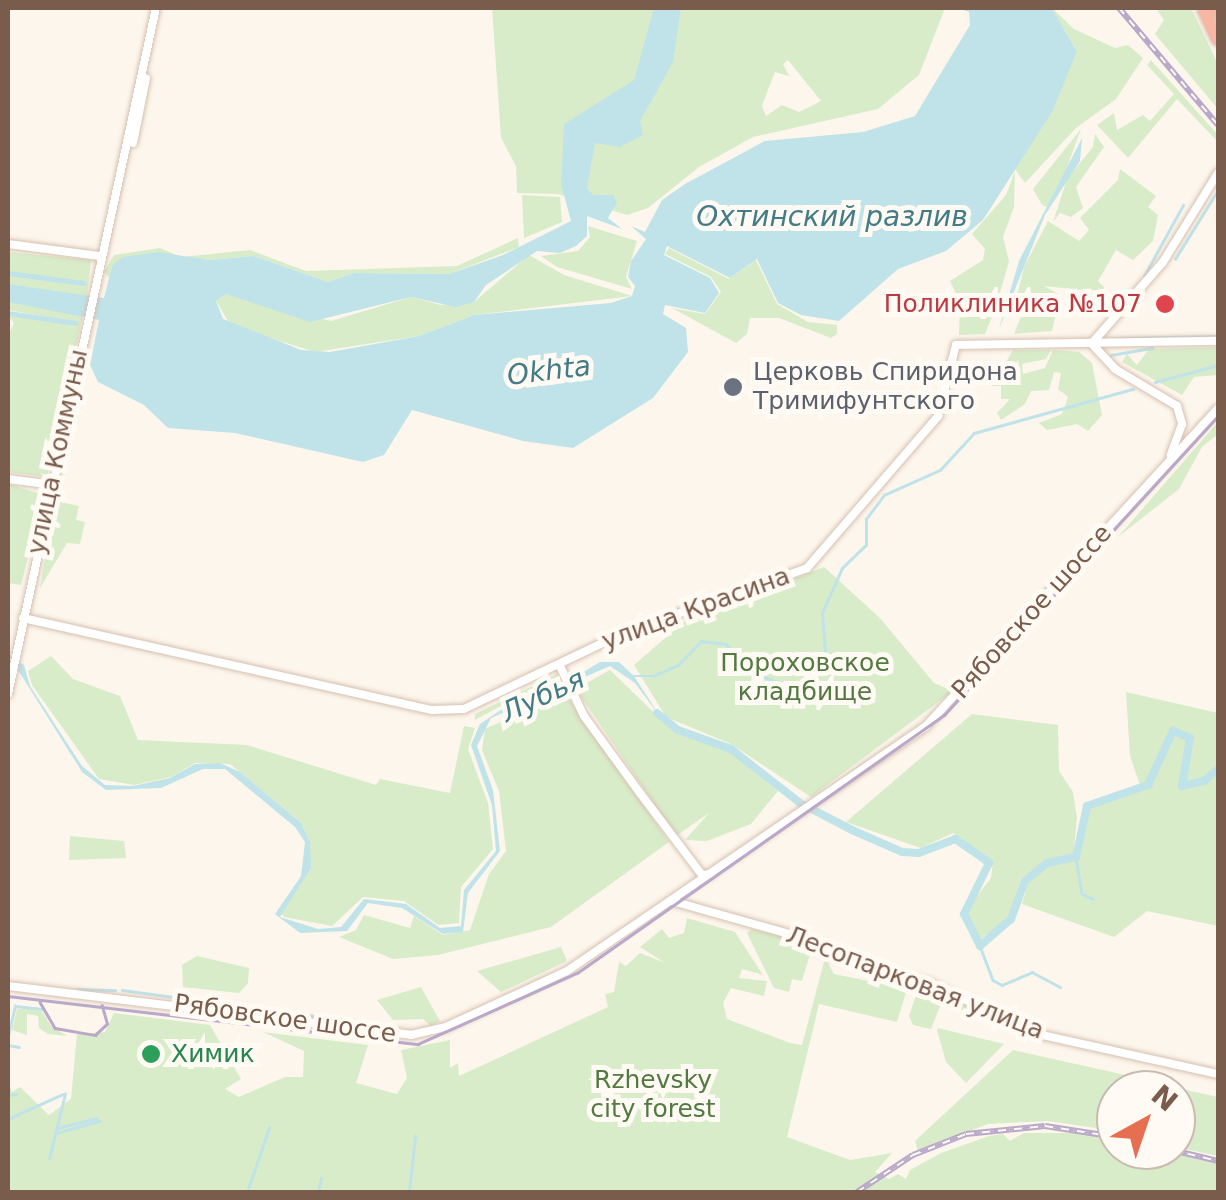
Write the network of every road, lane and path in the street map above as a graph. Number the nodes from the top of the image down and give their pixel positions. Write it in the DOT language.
graph roads {
  1 [pos="159,8"];
  2 [pos="1202,8"];
  3 [pos="1218,40"];
  4 [pos="1218,173"];
  5 [pos="8,246"];
  6 [pos="99,256"];
  7 [pos="1112,324"];
  8 [pos="1218,341"];
  9 [pos="1091,342"];
  10 [pos="1116,342"];
  11 [pos="1218,409"];
  12 [pos="1166,463"];
  13 [pos="8,479"];
  14 [pos="54,486"];
  15 [pos="24,618"];
  16 [pos="559,664"];
  17 [pos="8,694"];
  18 [pos="717,872"];
  19 [pos="672,901"];
  20 [pos="8,986"];
  21 [pos="1218,1074"];
  1 -- 6 [label="main road, улица Коммуны"];
  2 -- 3 [label="highway"];
  4 -- 7 [label="main road"];
  5 -- 6 [label="main road"];
  6 -- 14 [label="main road, улица Коммуны"];
  7 -- 9 [label="main road"];
  7 -- 10 [label="main road"];
  8 -- 10 [label="main road"];
  9 -- 10 [label="main road"];
  9 -- 12 [label="main road"];
  9 -- 16 [label="main road, улица Красина"];
  11 -- 12 [label="main road, Рябовское шоссе"];
  12 -- 18 [label="main road, Рябовское шоссе"];
  13 -- 14 [label="main road"];
  14 -- 15 [label="main road, улица Коммуны"];
  15 -- 16 [label="main road, улица Красина"];
  15 -- 17 [label="main road, улица Коммуны"];
  16 -- 18 [label="main road"];
  18 -- 19 [label="main road, Рябовское шоссе"];
  19 -- 20 [label="main road, Рябовское шоссе"];
  19 -- 21 [label="main road, Лесопарковая улица"];
}
